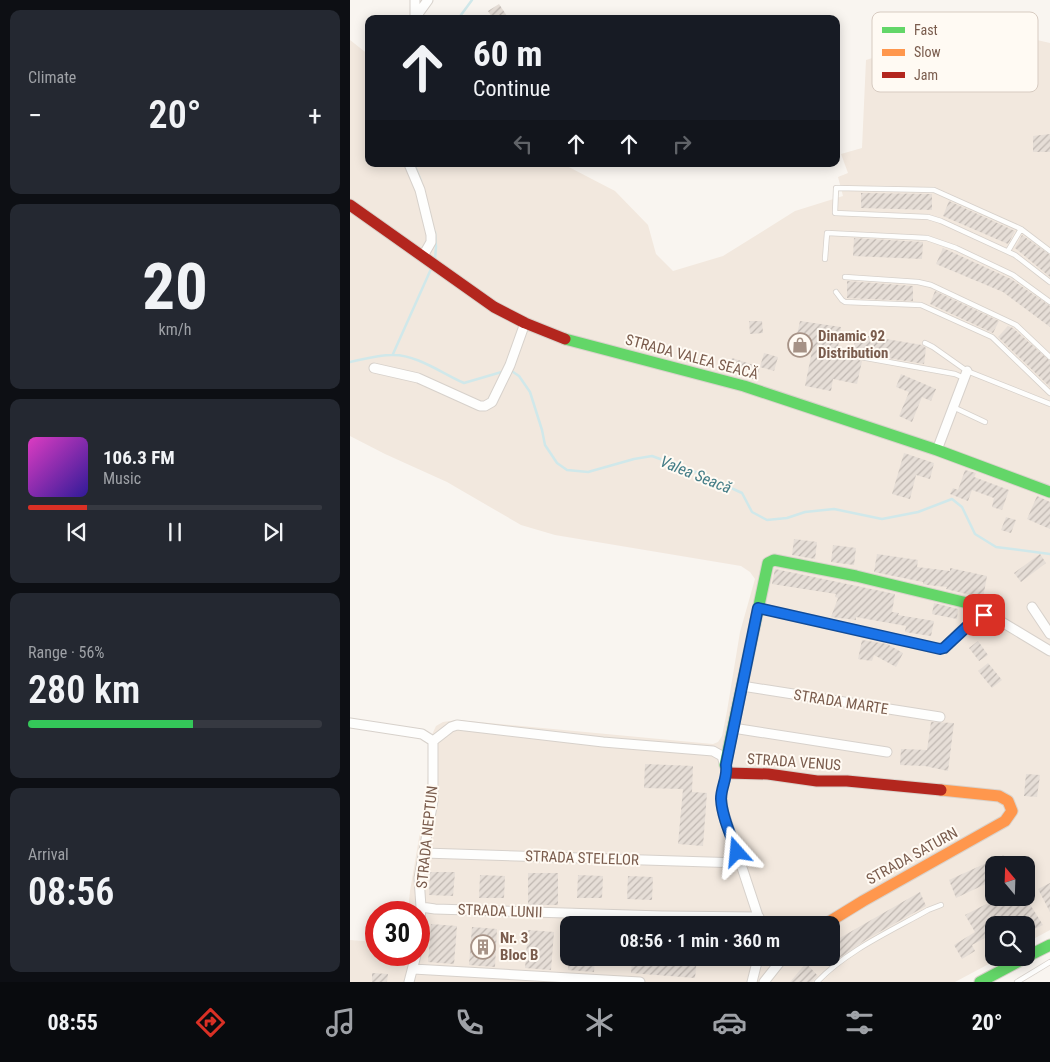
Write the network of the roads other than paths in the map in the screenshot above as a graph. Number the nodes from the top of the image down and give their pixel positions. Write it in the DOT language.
graph roads {
  1 [pos="415,0"];
  2 [pos="428,0"];
  3 [pos="415,15"];
  4 [pos="418,15"];
  5 [pos="410,167"];
  6 [pos="350,204"];
  7 [pos="1021,229"];
  8 [pos="1050,250"];
  9 [pos="1008,251"];
  10 [pos="425,258"];
  11 [pos="825,259"];
  12 [pos="845,277"];
  13 [pos="1050,282"];
  14 [pos="836,292"];
  15 [pos="1050,302"];
  16 [pos="525,324"];
  17 [pos="925,343"];
  18 [pos="855,356"];
  19 [pos="1050,357"];
  20 [pos="374,368"];
  21 [pos="966,375"];
  22 [pos="1050,393"];
  23 [pos="1050,404"];
  24 [pos="953,407"];
  25 [pos="985,422"];
  26 [pos="937,450"];
  27 [pos="1050,492"];
  28 [pos="1032,607"];
  29 [pos="758,608"];
  30 [pos="988,615"];
  31 [pos="1050,634"];
  32 [pos="1050,651"];
  33 [pos="742,686"];
  34 [pos="940,717"];
  35 [pos="350,723"];
  36 [pos="733,728"];
  37 [pos="433,741"];
  38 [pos="888,752"];
  39 [pos="726,769"];
  40 [pos="1012,811"];
  41 [pos="424,853"];
  42 [pos="741,863"];
  43 [pos="421,901"];
  44 [pos="941,905"];
  45 [pos="430,908"];
  46 [pos="662,916"];
  47 [pos="758,916"];
  48 [pos="839,916"];
  49 [pos="1050,944"];
  50 [pos="1035,952"];
  51 [pos="1050,962"];
  52 [pos="414,966"];
  53 [pos="756,966"];
  54 [pos="777,966"];
  55 [pos="1009,966"];
  56 [pos="413,969"];
  57 [pos="409,982"];
  58 [pos="640,982"];
  59 [pos="752,982"];
  60 [pos="764,982"];
  61 [pos="818,982"];
  62 [pos="980,982"];
  63 [pos="1017,982"];
  1 -- 3 [label="street"];
  2 -- 4 [label="street"];
  5 -- 10 [label="street"];
  6 -- 10 [label="street, STRADA VALEA SEACĂ"];
  7 -- 8 [label="lane"];
  7 -- 9 [label="lane"];
  7 -- 9 [label="lane"];
  9 -- 13 [label="lane"];
  10 -- 16 [label="street, STRADA VALEA SEACĂ"];
  11 -- 15 [label="lane"];
  12 -- 19 [label="lane"];
  14 -- 22 [label="lane"];
  16 -- 20 [label="street"];
  16 -- 26 [label="street, STRADA VALEA SEACĂ"];
  17 -- 21 [label="lane"];
  18 -- 21 [label="lane"];
  21 -- 23 [label="lane"];
  21 -- 24 [label="street"];
  24 -- 25 [label="lane"];
  24 -- 26 [label="street"];
  26 -- 27 [label="street, STRADA VALEA SEACĂ"];
  28 -- 31 [label="street"];
  29 -- 30 [label="street"];
  29 -- 30 [label="street"];
  29 -- 33 [label="street"];
  30 -- 32 [label="street"];
  33 -- 34 [label="street, STRADA MARTE"];
  33 -- 36 [label="street"];
  35 -- 37 [label="street"];
  36 -- 38 [label="street"];
  36 -- 39 [label="street"];
  37 -- 39 [label="street, STRADA VENUS"];
  37 -- 41 [label="street, STRADA NEPTUN"];
  39 -- 40 [label="street, STRADA VENUS"];
  39 -- 42 [label="street"];
  40 -- 48 [label="street, STRADA SATURN"];
  41 -- 42 [label="street, STRADA STELELOR"];
  41 -- 43 [label="street, STRADA NEPTUN"];
  42 -- 47 [label="street"];
  44 -- 61 [label="lane"];
  45 -- 46 [label="street, STRADA LUNII"];
  49 -- 50 [label="street"];
  51 -- 63 [label="lane"];
  52 -- 56 [label="street"];
  53 -- 59 [label="street"];
  54 -- 60 [label="street"];
  55 -- 62 [label="street"];
  56 -- 57 [label="street"];
  56 -- 58 [label="street"];
}
